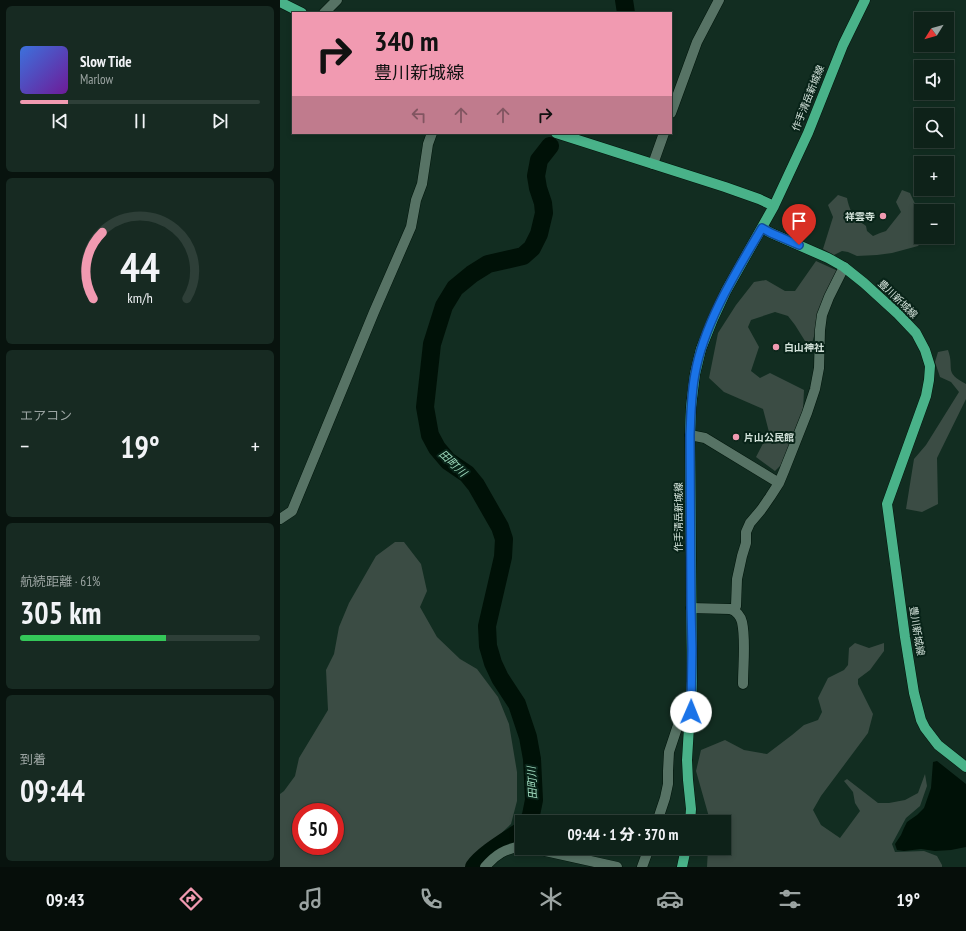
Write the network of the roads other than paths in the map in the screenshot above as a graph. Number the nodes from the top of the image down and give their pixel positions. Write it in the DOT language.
graph roads {
  1 [pos="337,0"];
  2 [pos="719,0"];
  3 [pos="865,0"];
  4 [pos="280,2"];
  5 [pos="300,12"];
  6 [pos="325,12"];
  7 [pos="672,111"];
  8 [pos="432,134"];
  9 [pos="559,134"];
  10 [pos="664,134"];
  11 [pos="653,164"];
  12 [pos="774,206"];
  13 [pos="762,228"];
  14 [pos="844,267"];
  15 [pos="690,435"];
  16 [pos="779,482"];
  17 [pos="280,519"];
  18 [pos="691,608"];
  19 [pos="734,610"];
  20 [pos="743,684"];
  21 [pos="691,702"];
  22 [pos="966,767"];
  23 [pos="659,815"];
  24 [pos="691,815"];
  25 [pos="515,847"];
  26 [pos="563,855"];
  27 [pos="646,855"];
  28 [pos="685,855"];
  29 [pos="485,867"];
  30 [pos="617,867"];
  31 [pos="642,867"];
  32 [pos="682,867"];
  1 -- 6 [label="street"];
  2 -- 7 [label="street"];
  3 -- 12 [label="main road, 作手清岳新城線"];
  4 -- 5 [label="main road"];
  8 -- 17 [label="street"];
  9 -- 11 [label="main road"];
  10 -- 11 [label="street"];
  11 -- 12 [label="main road"];
  12 -- 13 [label="main road"];
  13 -- 14 [label="main road, 豊川新城線"];
  13 -- 15 [label="main road, 作手清岳新城線"];
  14 -- 16 [label="street"];
  14 -- 22 [label="main road, 豊川新城線"];
  15 -- 16 [label="street"];
  15 -- 18 [label="main road, 作手清岳新城線"];
  16 -- 19 [label="street"];
  18 -- 19 [label="street"];
  18 -- 21 [label="main road, 作手清岳新城線"];
  19 -- 20 [label="street"];
  21 -- 23 [label="street"];
  21 -- 24 [label="main road, 作手清岳新城線"];
  25 -- 29 [label="street"];
  26 -- 30 [label="street"];
  27 -- 31 [label="street"];
  28 -- 32 [label="main road"];
}
